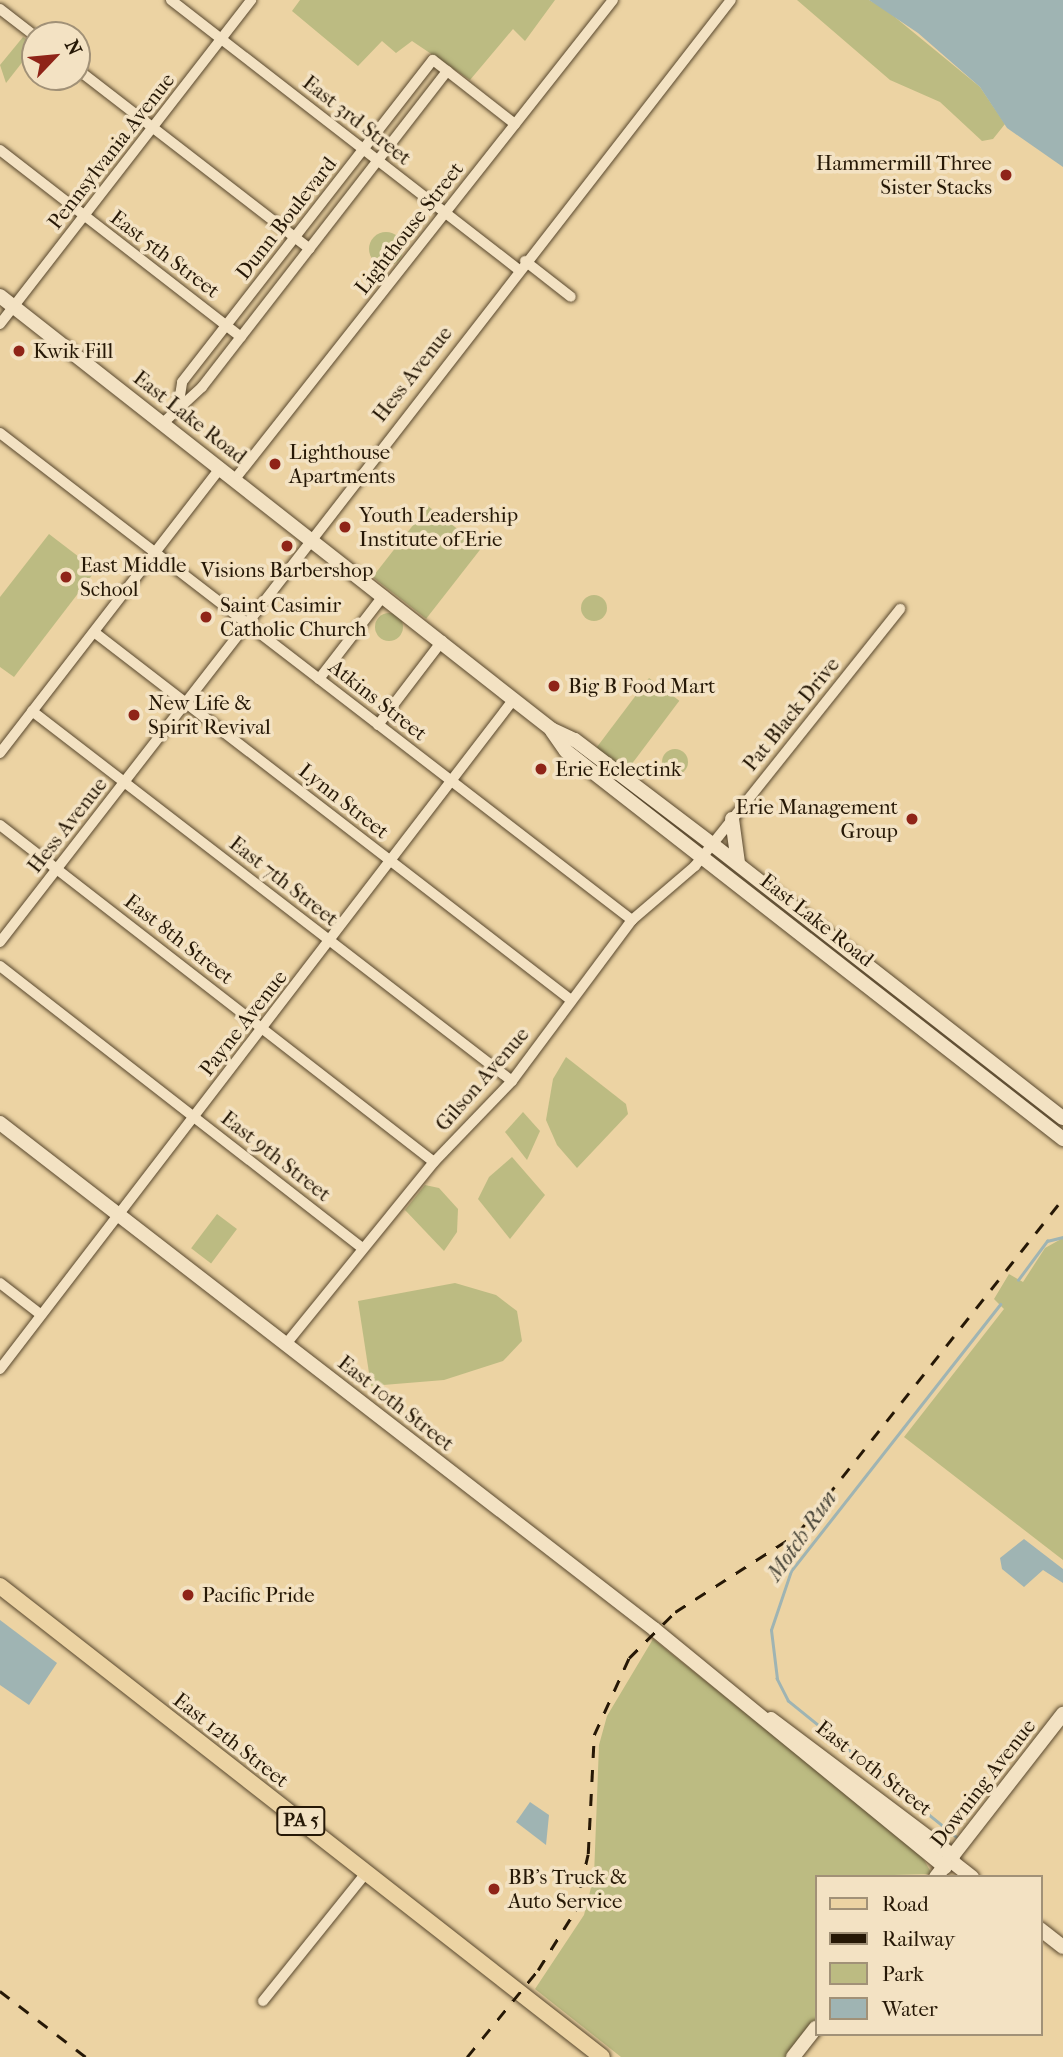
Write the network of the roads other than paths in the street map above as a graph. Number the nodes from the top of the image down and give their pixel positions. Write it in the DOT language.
graph roads {
  1 [pos="171,0"];
  2 [pos="251,0"];
  3 [pos="613,0"];
  4 [pos="731,0"];
  5 [pos="0,9"];
  6 [pos="21,25"];
  7 [pos="221,39"];
  8 [pos="447,71"];
  9 [pos="91,80"];
  10 [pos="515,124"];
  11 [pos="153,128"];
  12 [pos="363,149"];
  13 [pos="0,150"];
  14 [pos="378,160"];
  15 [pos="445,213"];
  16 [pos="84,216"];
  17 [pos="295,238"];
  18 [pos="310,249"];
  19 [pos="522,265"];
  20 [pos="0,296"];
  21 [pos="571,297"];
  22 [pos="14,306"];
  23 [pos="0,324"];
  24 [pos="226,325"];
  25 [pos="241,337"];
  26 [pos="179,402"];
  27 [pos="163,423"];
  28 [pos="0,433"];
  29 [pos="220,467"];
  30 [pos="235,479"];
  31 [pos="311,538"];
  32 [pos="155,552"];
  33 [pos="384,595"];
  34 [pos="900,609"];
  35 [pos="247,623"];
  36 [pos="94,632"];
  37 [pos="442,641"];
  38 [pos="319,679"];
  39 [pos="514,699"];
  40 [pos="186,703"];
  41 [pos="32,711"];
  42 [pos="378,725"];
  43 [pos="551,729"];
  44 [pos="0,753"];
  45 [pos="452,781"];
  46 [pos="125,782"];
  47 [pos="732,819"];
  48 [pos="0,825"];
  49 [pos="712,844"];
  50 [pos="702,857"];
  51 [pos="392,862"];
  52 [pos="739,864"];
  53 [pos="57,869"];
  54 [pos="632,920"];
  55 [pos="331,941"];
  56 [pos="0,942"];
  57 [pos="0,966"];
  58 [pos="571,1000"];
  59 [pos="263,1028"];
  60 [pos="512,1081"];
  61 [pos="194,1117"];
  62 [pos="1063,1118"];
  63 [pos="0,1123"];
  64 [pos="1063,1139"];
  65 [pos="434,1162"];
  66 [pos="118,1215"];
  67 [pos="362,1248"];
  68 [pos="0,1283"];
  69 [pos="40,1314"];
  70 [pos="286,1344"];
  71 [pos="0,1369"];
  72 [pos="0,1586"];
  73 [pos="1063,1714"];
  74 [pos="946,1865"];
  75 [pos="366,1872"];
  76 [pos="968,1875"];
  77 [pos="1042,1931"];
  78 [pos="1063,1947"];
  79 [pos="263,2001"];
  80 [pos="814,2031"];
  81 [pos="602,2057"];
  82 [pos="793,2057"];
  1 -- 7 [label="street, East 3rd Street"];
  2 -- 7 [label="street, Pennsylvania Avenue"];
  3 -- 10 [label="street, Lighthouse Street"];
  4 -- 19 [label="street, Hess Avenue"];
  5 -- 6 [label="street"];
  7 -- 11 [label="street, Pennsylvania Avenue"];
  7 -- 12 [label="street, East 3rd Street"];
  8 -- 10 [label="street"];
  8 -- 12 [label="street, Dunn Boulevard"];
  8 -- 14 [label="street, Dunn Boulevard"];
  9 -- 11 [label="street"];
  10 -- 15 [label="street, Lighthouse Street"];
  11 -- 16 [label="street, Pennsylvania Avenue"];
  11 -- 17 [label="street"];
  12 -- 14 [label="street, East 3rd Street"];
  12 -- 17 [label="street, Dunn Boulevard"];
  13 -- 16 [label="street, East 5th Street"];
  14 -- 15 [label="street, East 3rd Street"];
  14 -- 18 [label="street, Dunn Boulevard"];
  15 -- 19 [label="street, East 3rd Street"];
  15 -- 30 [label="street, Lighthouse Street"];
  16 -- 22 [label="street, Pennsylvania Avenue"];
  16 -- 24 [label="street, East 5th Street"];
  17 -- 18 [label="street"];
  17 -- 24 [label="street, Dunn Boulevard"];
  18 -- 25 [label="street, Dunn Boulevard"];
  19 -- 21 [label="street, East 3rd Street"];
  19 -- 31 [label="street, Hess Avenue"];
  20 -- 22 [label="main road, East Lake Road"];
  22 -- 23 [label="street, Pennsylvania Avenue"];
  22 -- 27 [label="main road, East Lake Road"];
  24 -- 25 [label="street, East 5th Street"];
  24 -- 26 [label="street, Dunn Boulevard"];
  25 -- 26 [label="street, Dunn Boulevard"];
  26 -- 27 [label="street, Dunn Boulevard"];
  27 -- 29 [label="main road, East Lake Road"];
  28 -- 32 [label="street, Atkins Street"];
  29 -- 30 [label="main road, East Lake Road"];
  29 -- 32 [label="street"];
  30 -- 31 [label="main road, East Lake Road"];
  31 -- 33 [label="main road, East Lake Road"];
  31 -- 35 [label="street, Hess Avenue"];
  32 -- 35 [label="street, Atkins Street"];
  32 -- 36 [label="street"];
  33 -- 37 [label="main road, East Lake Road"];
  33 -- 38 [label="street"];
  34 -- 47 [label="street, Pat Black Drive"];
  35 -- 38 [label="street, Atkins Street"];
  35 -- 40 [label="street, Hess Avenue"];
  36 -- 40 [label="street, Lynn Street"];
  36 -- 41 [label="street"];
  37 -- 39 [label="main road, East Lake Road"];
  37 -- 42 [label="street"];
  38 -- 42 [label="street, Atkins Street"];
  39 -- 43 [label="main road, East Lake Road"];
  39 -- 45 [label="street, Payne Avenue"];
  40 -- 46 [label="street, Hess Avenue"];
  40 -- 51 [label="street, Lynn Street"];
  41 -- 44 [label="street"];
  41 -- 46 [label="street, East 7th Street"];
  42 -- 45 [label="street, Atkins Street"];
  43 -- 49 [label="main road, East Lake Road"];
  43 -- 50 [label="main road, East Lake Road"];
  45 -- 51 [label="street, Payne Avenue"];
  45 -- 54 [label="street, Atkins Street"];
  46 -- 53 [label="street, Hess Avenue"];
  46 -- 55 [label="street, East 7th Street"];
  47 -- 49 [label="street, Pat Black Drive"];
  47 -- 52 [label="main road"];
  48 -- 53 [label="street, East 8th Street"];
  49 -- 50 [label="street, Gilson Avenue"];
  49 -- 52 [label="main road, East Lake Road"];
  50 -- 54 [label="street, Gilson Avenue"];
  50 -- 64 [label="main road, East Lake Road"];
  51 -- 55 [label="street, Payne Avenue"];
  51 -- 58 [label="street, Lynn Street"];
  52 -- 62 [label="main road, East Lake Road"];
  53 -- 56 [label="street, Hess Avenue"];
  53 -- 59 [label="street, East 8th Street"];
  54 -- 58 [label="street, Gilson Avenue"];
  55 -- 59 [label="street, Payne Avenue"];
  55 -- 60 [label="street, East 7th Street"];
  57 -- 61 [label="street, East 9th Street"];
  58 -- 60 [label="street, Gilson Avenue"];
  59 -- 61 [label="street, Payne Avenue"];
  59 -- 65 [label="street, East 8th Street"];
  60 -- 65 [label="street, Gilson Avenue"];
  61 -- 66 [label="street, Payne Avenue"];
  61 -- 67 [label="street, East 9th Street"];
  63 -- 66 [label="main road, East 10th Street"];
  65 -- 67 [label="street, Gilson Avenue"];
  66 -- 69 [label="street, Payne Avenue"];
  66 -- 70 [label="main road, East 10th Street"];
  67 -- 70 [label="street, Gilson Avenue"];
  68 -- 69 [label="street"];
  69 -- 71 [label="street, Payne Avenue"];
  70 -- 74 [label="main road, East 10th Street"];
  72 -- 75 [label="main road, East 12th Street / PA 5"];
  73 -- 74 [label="main road, Downing Avenue"];
  74 -- 76 [label="main road, East 10th Street"];
  75 -- 79 [label="street"];
  75 -- 81 [label="main road, East 12th Street / PA 5"];
  77 -- 78 [label="main road"];
  80 -- 82 [label="main road"];
}
